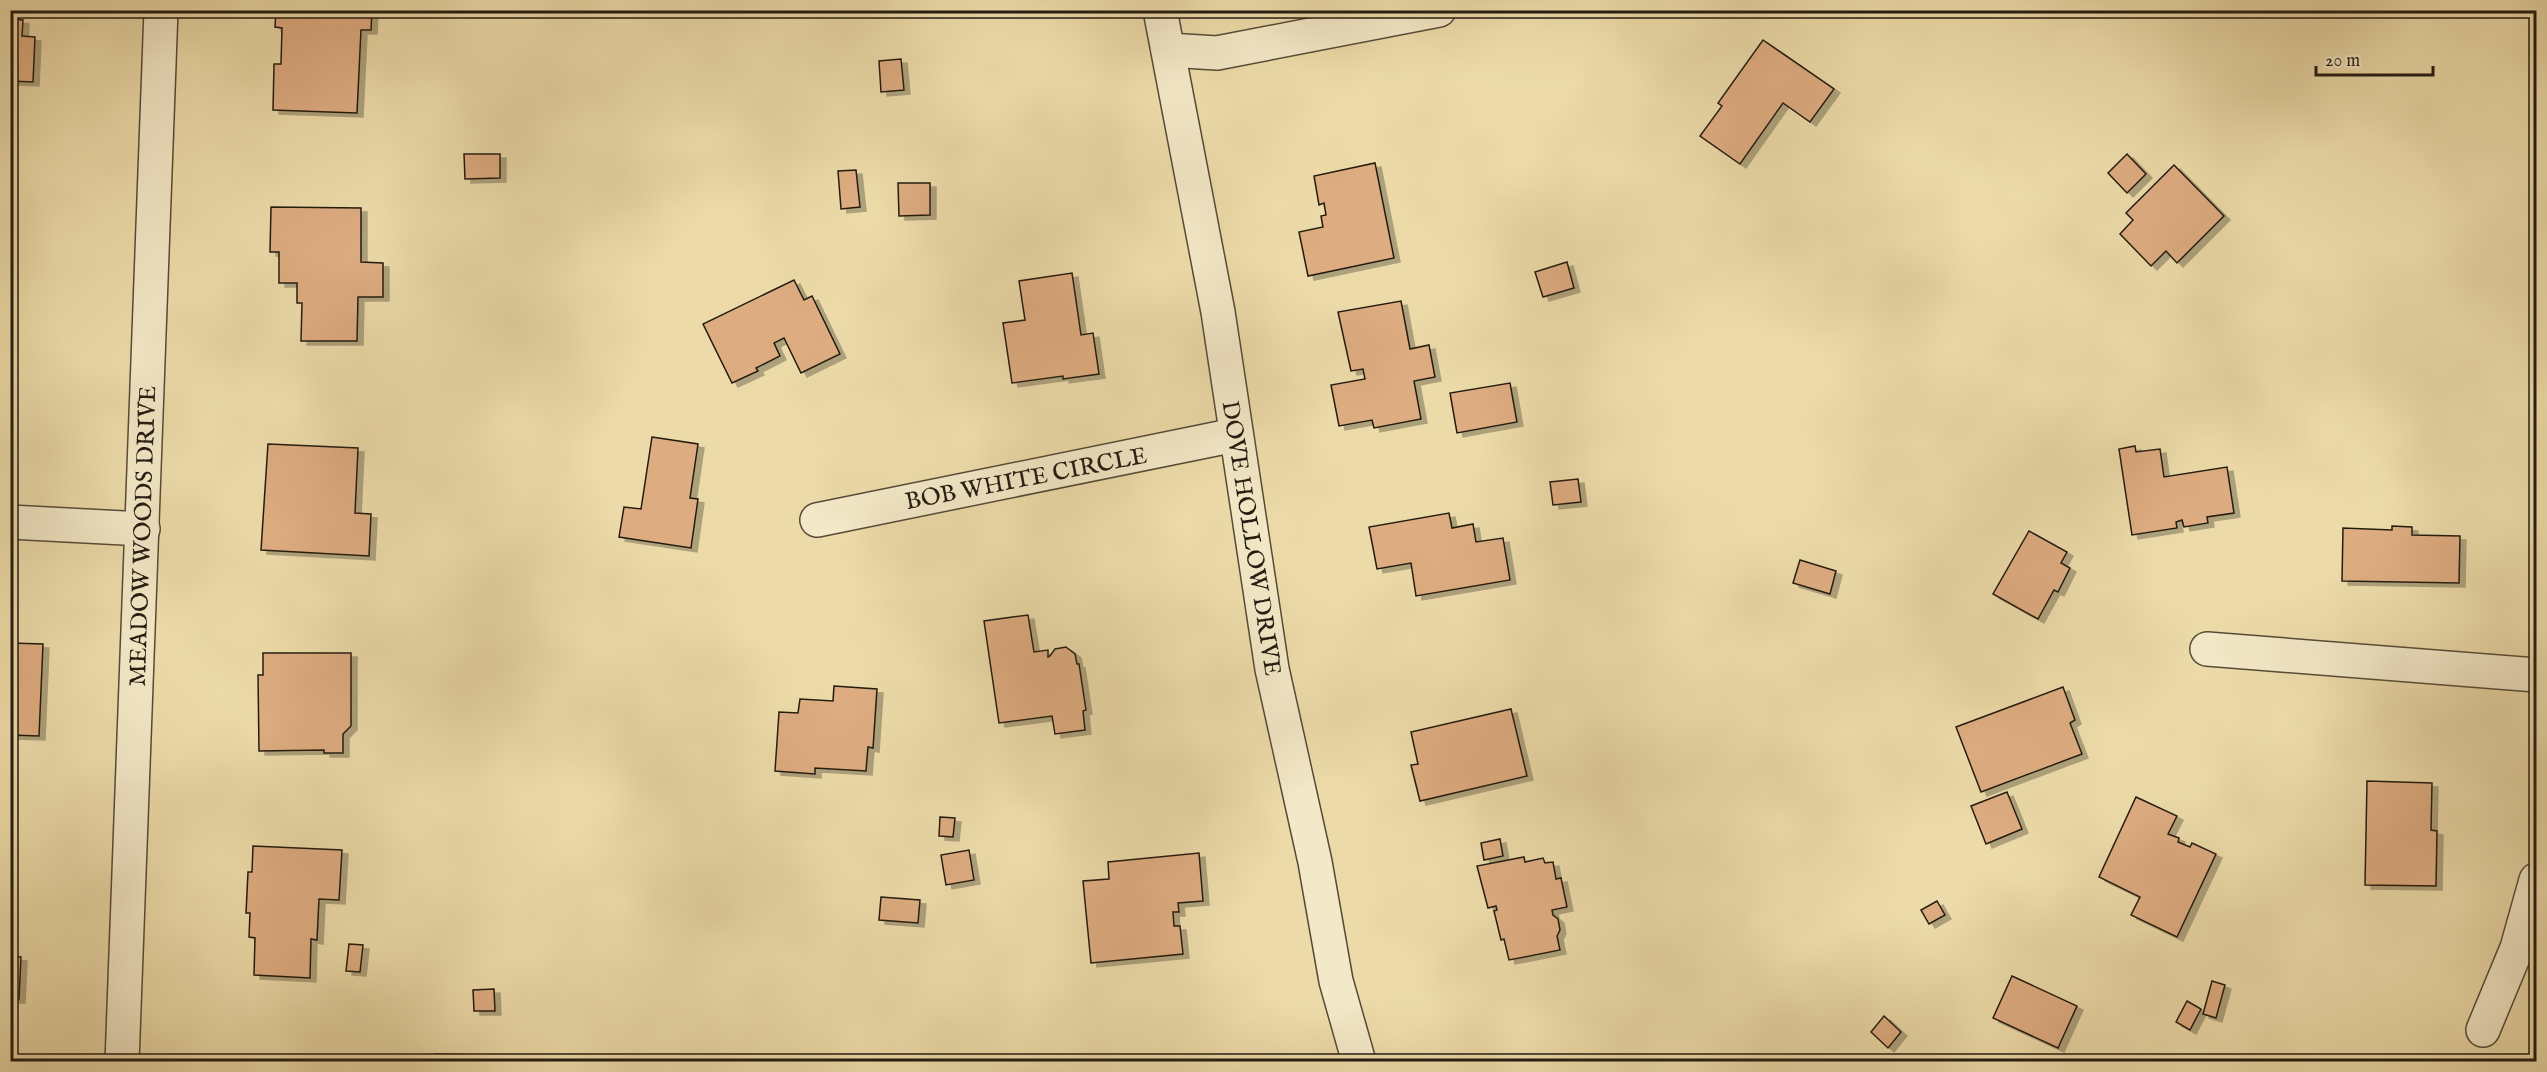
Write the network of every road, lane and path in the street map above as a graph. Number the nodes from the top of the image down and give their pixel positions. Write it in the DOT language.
graph roads {
  1 [pos="161,10"];
  2 [pos="1160,10"];
  3 [pos="1439,10"];
  4 [pos="1168,50"];
  5 [pos="1235,435"];
  6 [pos="817,520"];
  7 [pos="10,522"];
  8 [pos="142,529"];
  9 [pos="2207,649"];
  10 [pos="2536,675"];
  11 [pos="2536,880"];
  12 [pos="2483,1030"];
  13 [pos="122,1062"];
  14 [pos="1359,1062"];
  1 -- 8 [label="street, MEADOW WOODS DRIVE"];
  2 -- 4 [label="street, DOVE HOLLOW DRIVE"];
  3 -- 4 [label="street"];
  4 -- 5 [label="street, DOVE HOLLOW DRIVE"];
  5 -- 6 [label="street, BOB WHITE CIRCLE"];
  5 -- 14 [label="street, DOVE HOLLOW DRIVE"];
  7 -- 8 [label="street"];
  8 -- 13 [label="street, MEADOW WOODS DRIVE"];
  9 -- 10 [label="street"];
  11 -- 12 [label="street"];
}
